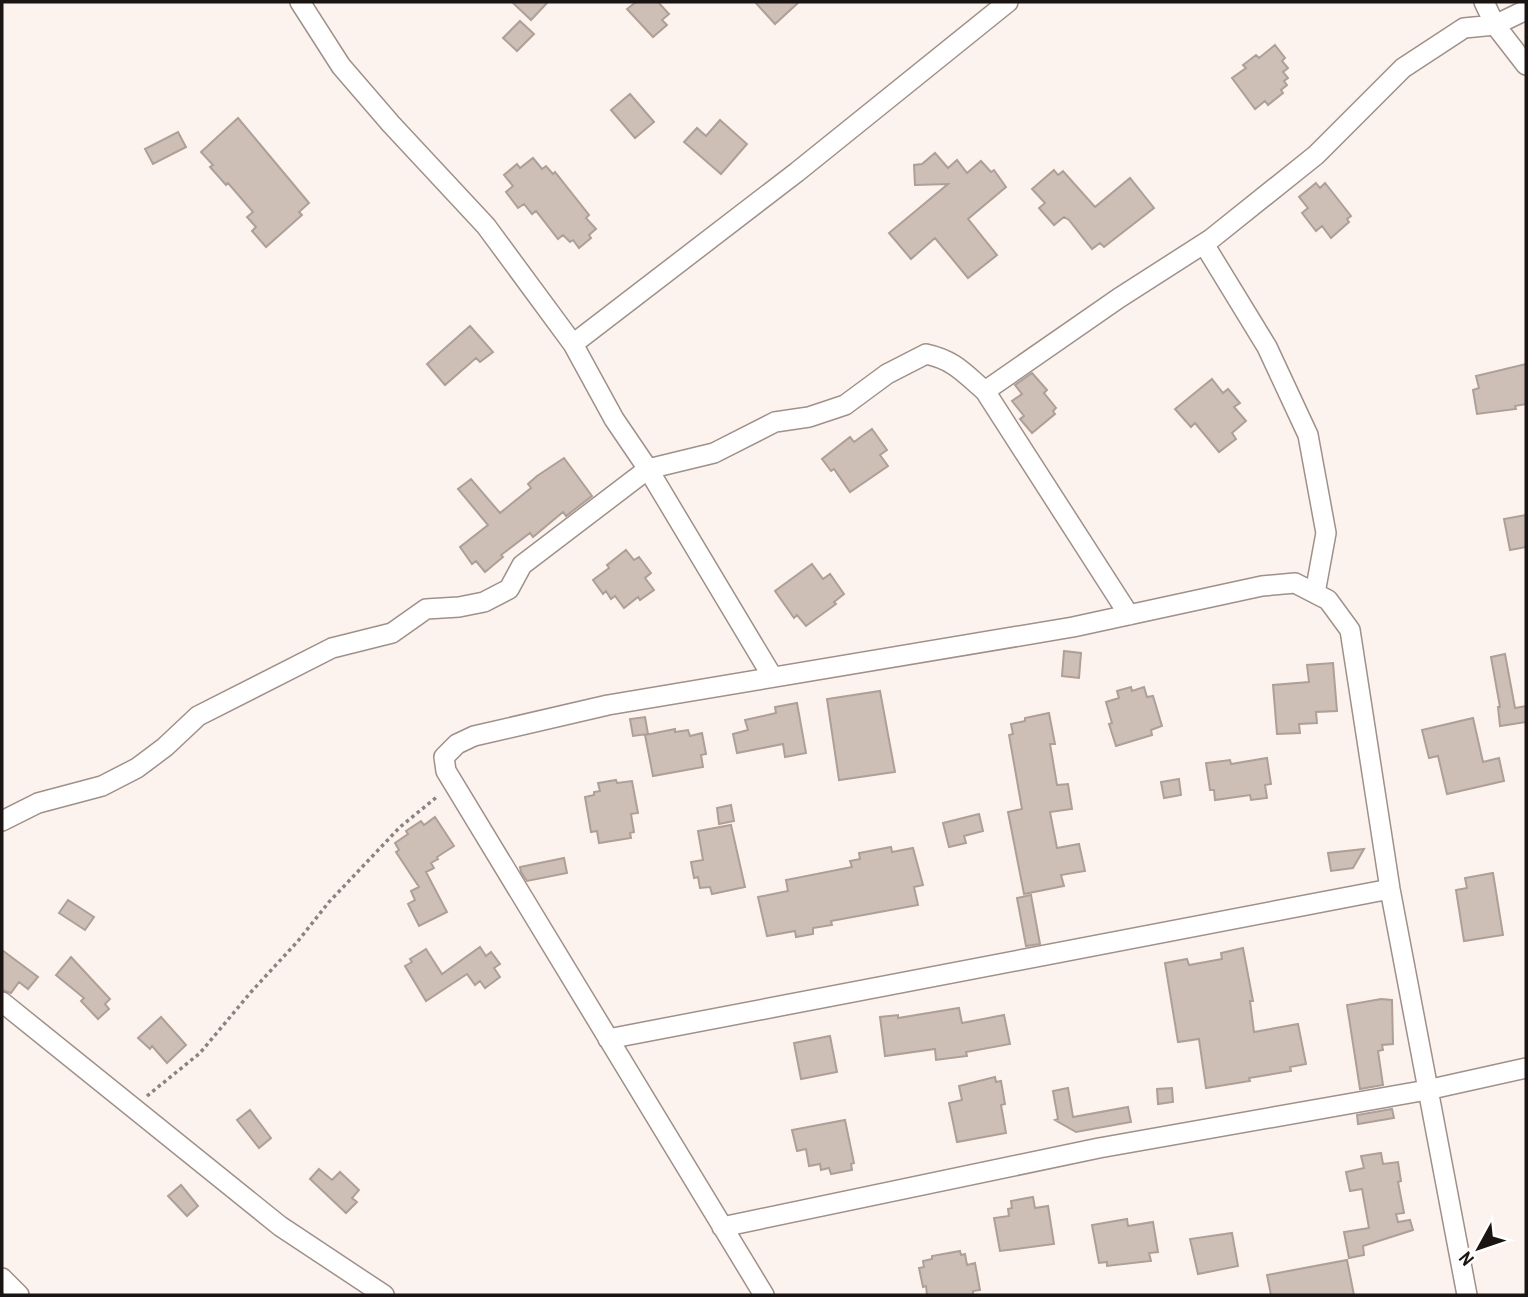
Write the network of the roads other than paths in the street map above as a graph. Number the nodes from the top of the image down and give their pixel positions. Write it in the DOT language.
graph roads {
  1 [pos="300,2"];
  2 [pos="1008,2"];
  3 [pos="1484,2"];
  4 [pos="1526,10"];
  5 [pos="1495,26"];
  6 [pos="1526,65"];
  7 [pos="1203,244"];
  8 [pos="573,344"];
  9 [pos="985,391"];
  10 [pos="648,469"];
  11 [pos="1315,593"];
  12 [pos="1129,615"];
  13 [pos="772,676"];
  14 [pos="2,821"];
  15 [pos="1390,889"];
  16 [pos="2,1002"];
  17 [pos="608,1039"];
  18 [pos="1526,1068"];
  19 [pos="1427,1090"];
  20 [pos="722,1227"];
  21 [pos="2,1278"];
  22 [pos="19,1295"];
  23 [pos="384,1295"];
  24 [pos="764,1295"];
  25 [pos="1467,1295"];
  1 -- 8 [label="street"];
  2 -- 8 [label="street"];
  3 -- 5 [label="street"];
  4 -- 5 [label="street"];
  5 -- 6 [label="street"];
  5 -- 7 [label="street"];
  7 -- 9 [label="street"];
  7 -- 11 [label="street"];
  8 -- 10 [label="street"];
  9 -- 10 [label="street"];
  9 -- 12 [label="street"];
  10 -- 13 [label="street"];
  10 -- 14 [label="street"];
  11 -- 12 [label="street"];
  11 -- 15 [label="street"];
  12 -- 13 [label="street"];
  13 -- 17 [label="street"];
  15 -- 17 [label="street"];
  15 -- 19 [label="street"];
  16 -- 23 [label="street"];
  17 -- 20 [label="street"];
  18 -- 19 [label="street"];
  19 -- 20 [label="street"];
  19 -- 25 [label="street"];
  20 -- 24 [label="street"];
  21 -- 22 [label="street"];
}
